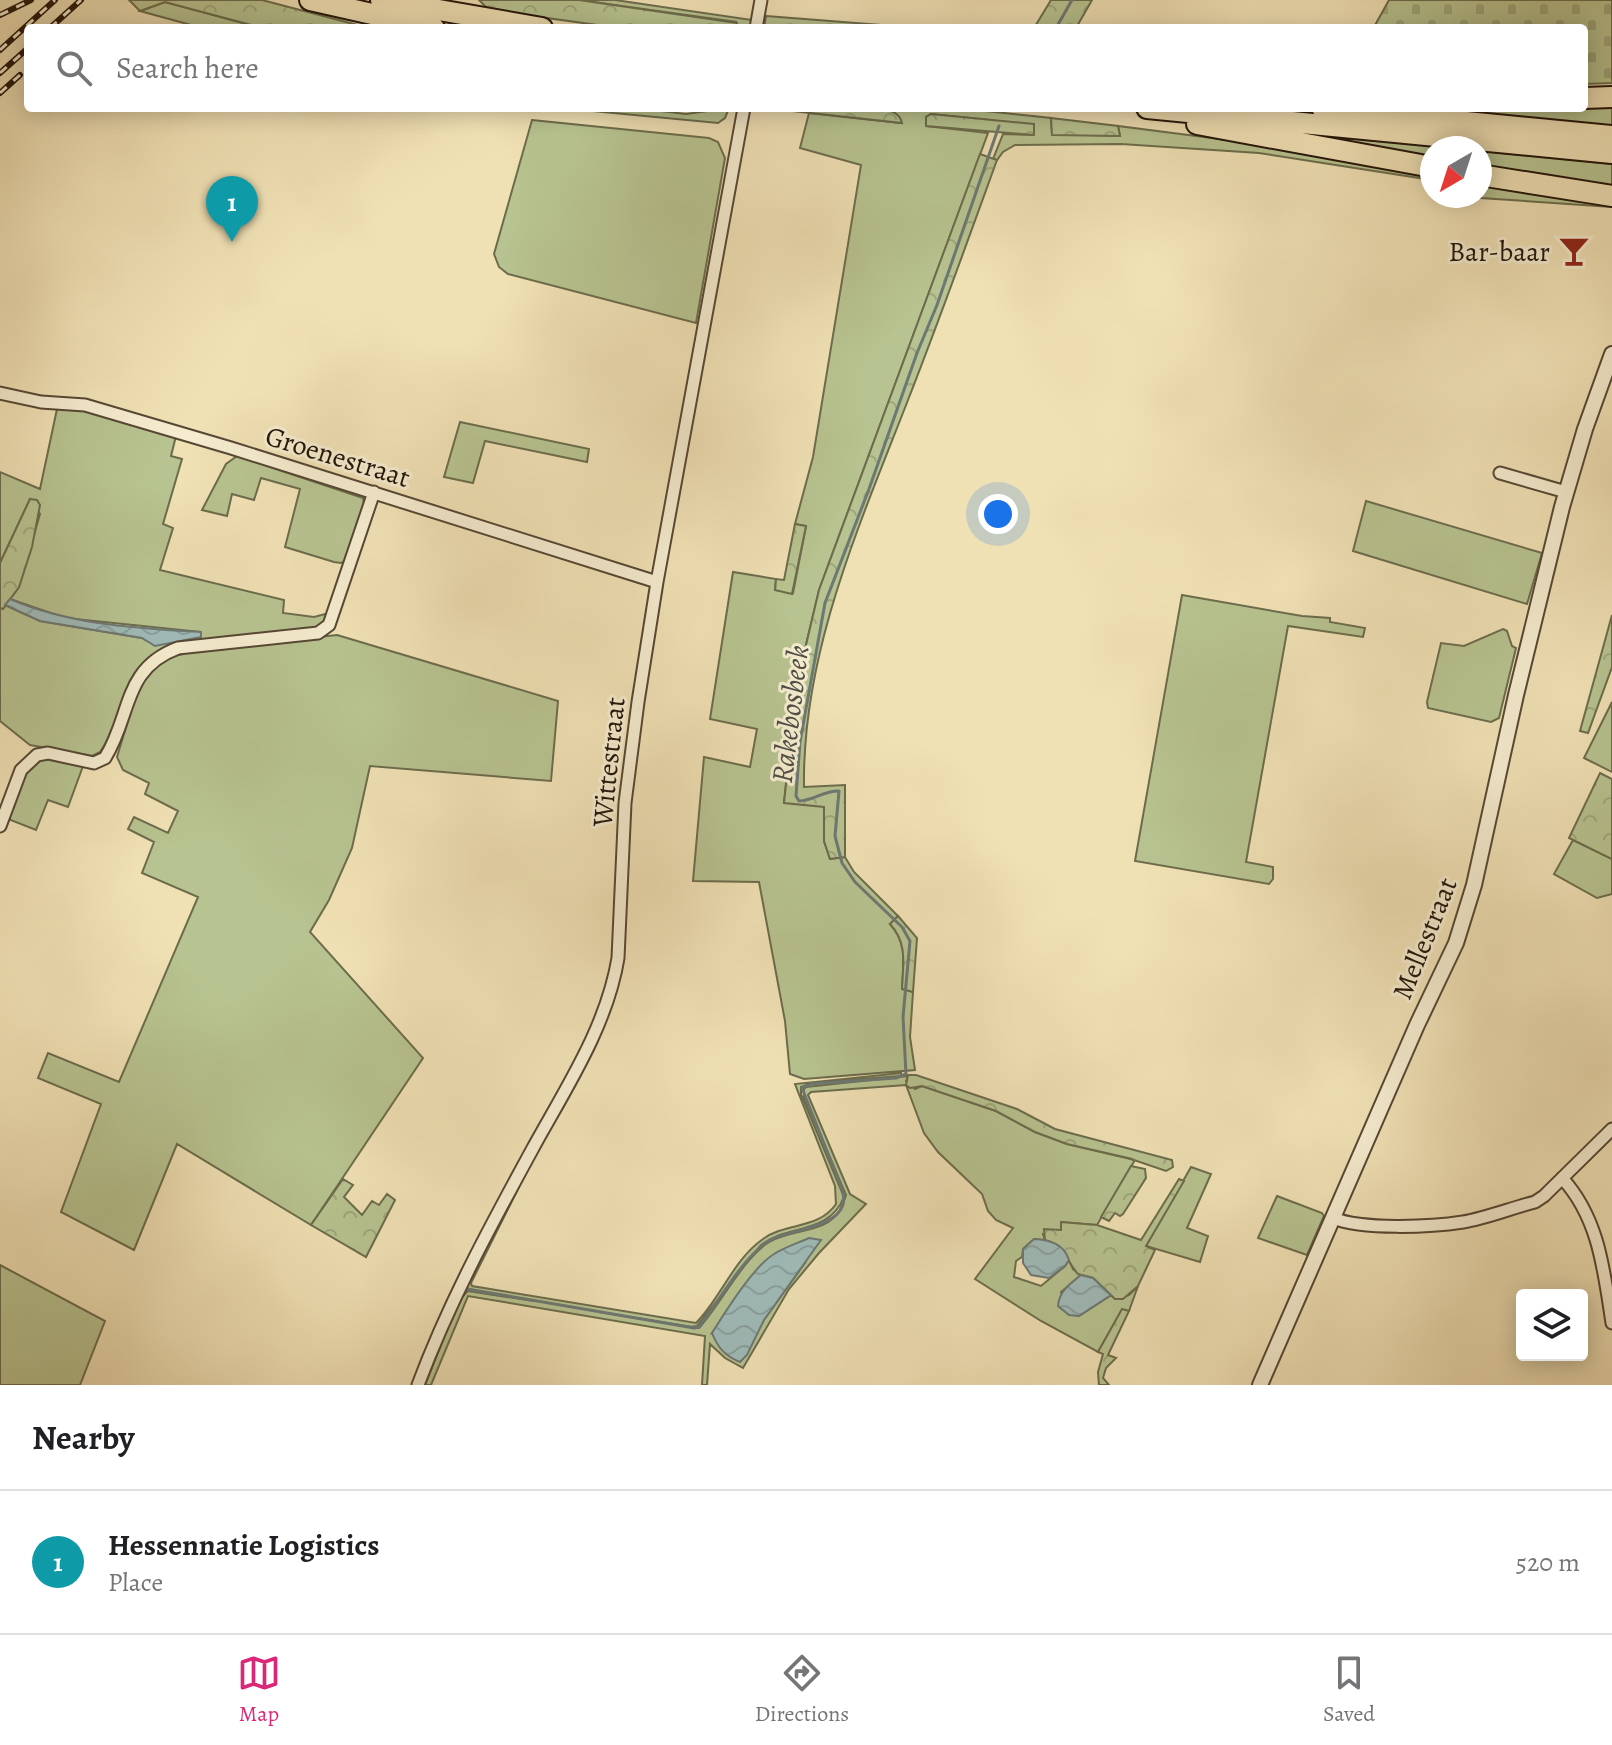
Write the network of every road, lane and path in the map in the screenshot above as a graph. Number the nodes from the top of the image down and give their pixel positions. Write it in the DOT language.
graph roads {
  1 [pos="310,0"];
  2 [pos="381,0"];
  3 [pos="761,0"];
  4 [pos="416,24"];
  5 [pos="519,24"];
  6 [pos="757,24"];
  7 [pos="1612,97"];
  8 [pos="1588,98"];
  9 [pos="743,112"];
  10 [pos="1164,112"];
  11 [pos="1186,112"];
  12 [pos="1363,112"];
  13 [pos="1612,136"];
  14 [pos="1612,153"];
  15 [pos="1420,165"];
  16 [pos="1492,177"];
  17 [pos="1612,196"];
  18 [pos="1612,354"];
  19 [pos="0,393"];
  20 [pos="1500,473"];
  21 [pos="374,492"];
  22 [pos="1566,492"];
  23 [pos="657,582"];
  24 [pos="0,826"];
  25 [pos="1612,1129"];
  26 [pos="1562,1178"];
  27 [pos="1333,1218"];
  28 [pos="1612,1323"];
  29 [pos="1263,1384"];
  30 [pos="418,1385"];
  1 -- 4 [label="highway"];
  2 -- 5 [label="highway"];
  3 -- 6 [label="street"];
  7 -- 8 [label="highway"];
  9 -- 23 [label="street, Wittestraat"];
  10 -- 15 [label="highway"];
  11 -- 14 [label="highway"];
  12 -- 13 [label="highway"];
  16 -- 17 [label="highway"];
  18 -- 22 [label="street, Mellestraat"];
  19 -- 21 [label="street, Groenestraat"];
  20 -- 22 [label="street"];
  21 -- 23 [label="street, Groenestraat"];
  21 -- 24 [label="street"];
  22 -- 27 [label="street, Mellestraat"];
  23 -- 30 [label="street, Wittestraat"];
  25 -- 26 [label="street"];
  26 -- 27 [label="street"];
  26 -- 28 [label="street"];
  27 -- 29 [label="street, Mellestraat"];
}
